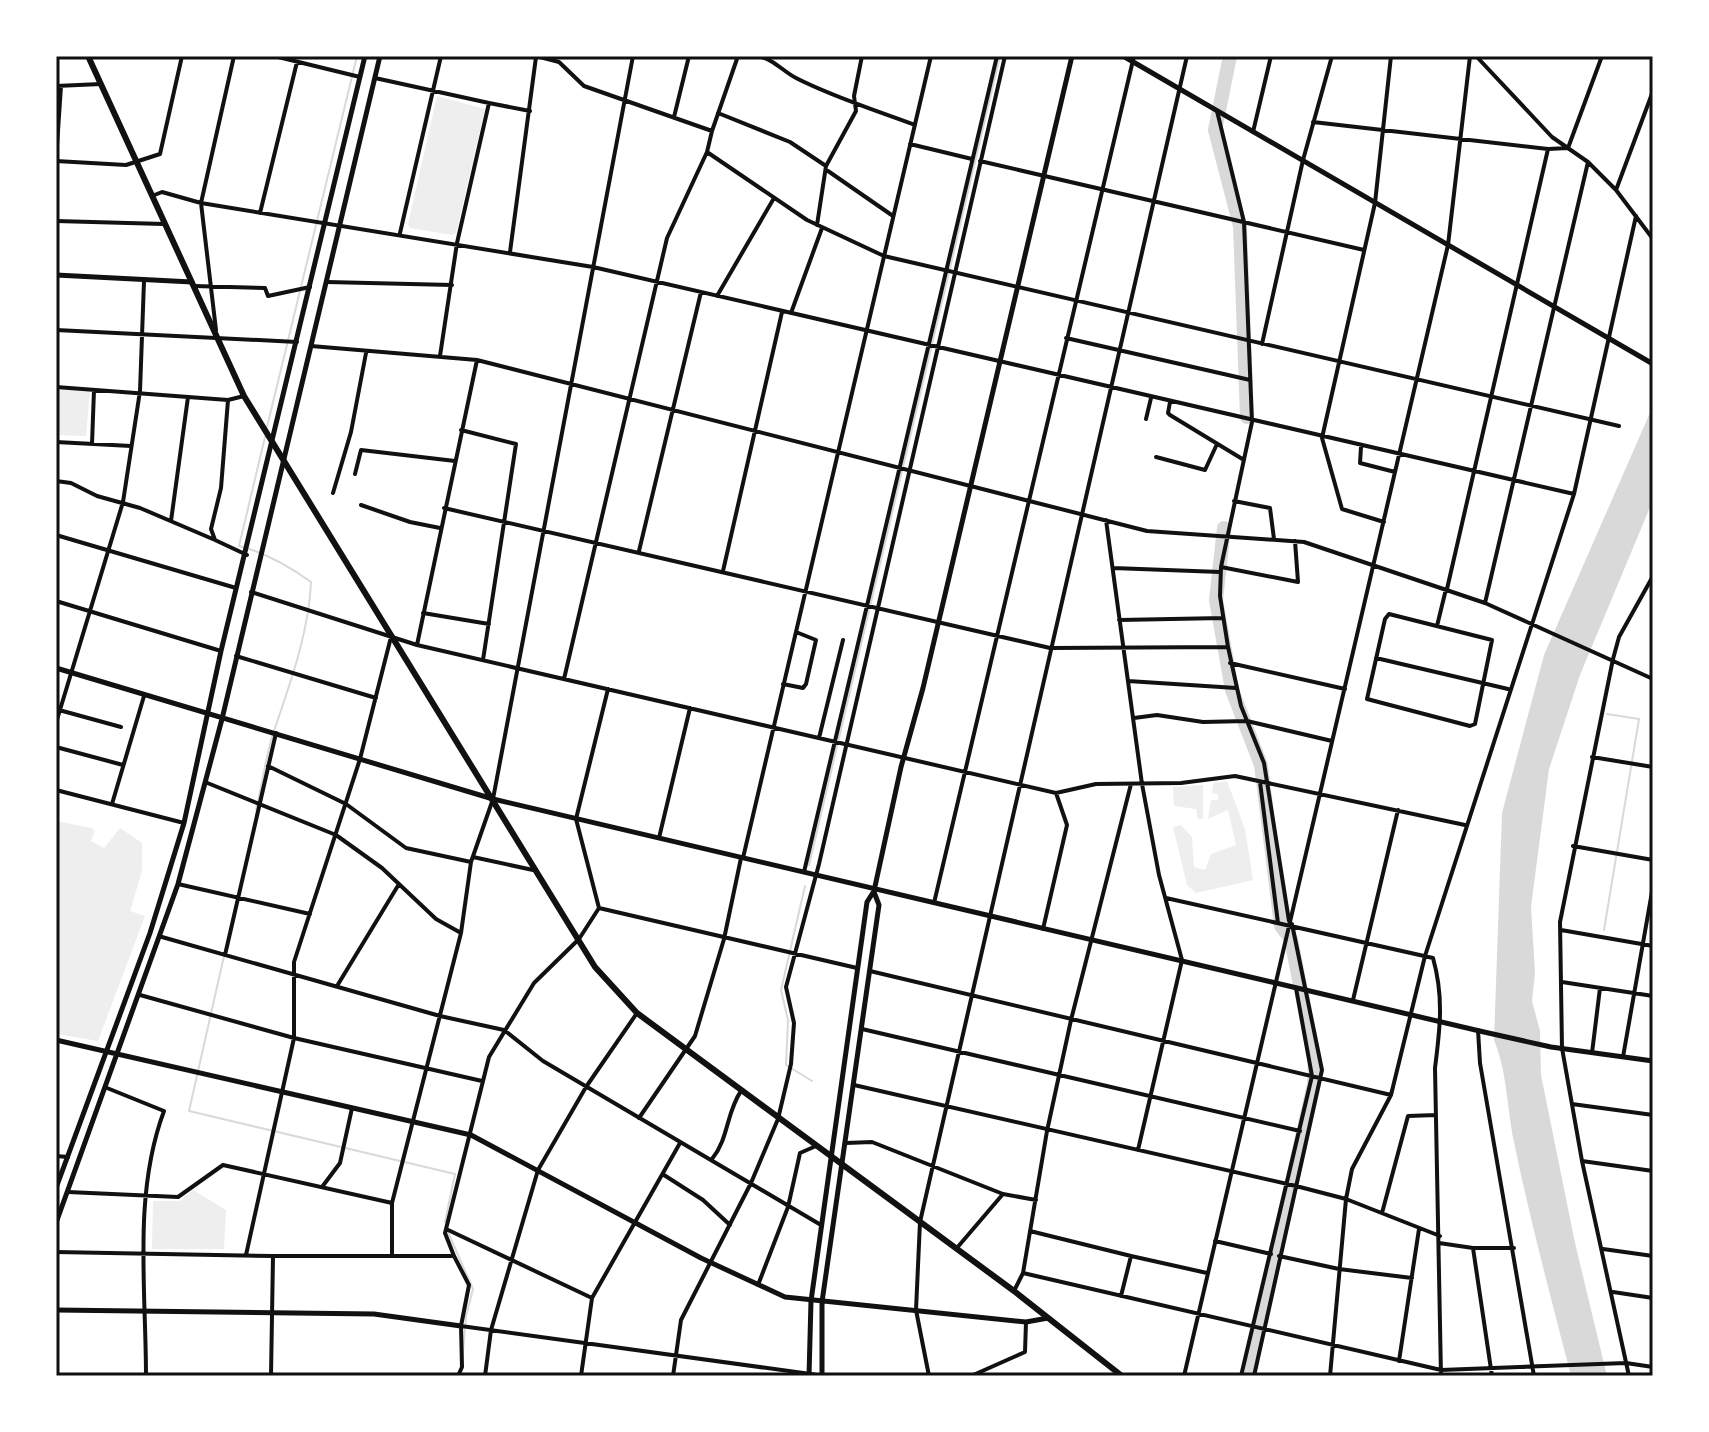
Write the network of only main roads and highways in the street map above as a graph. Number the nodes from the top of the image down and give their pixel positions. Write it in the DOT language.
graph roads {
  1 [pos="88,56"];
  2 [pos="1122,1376"];
  1 -- 2 [label="highway"];
}
